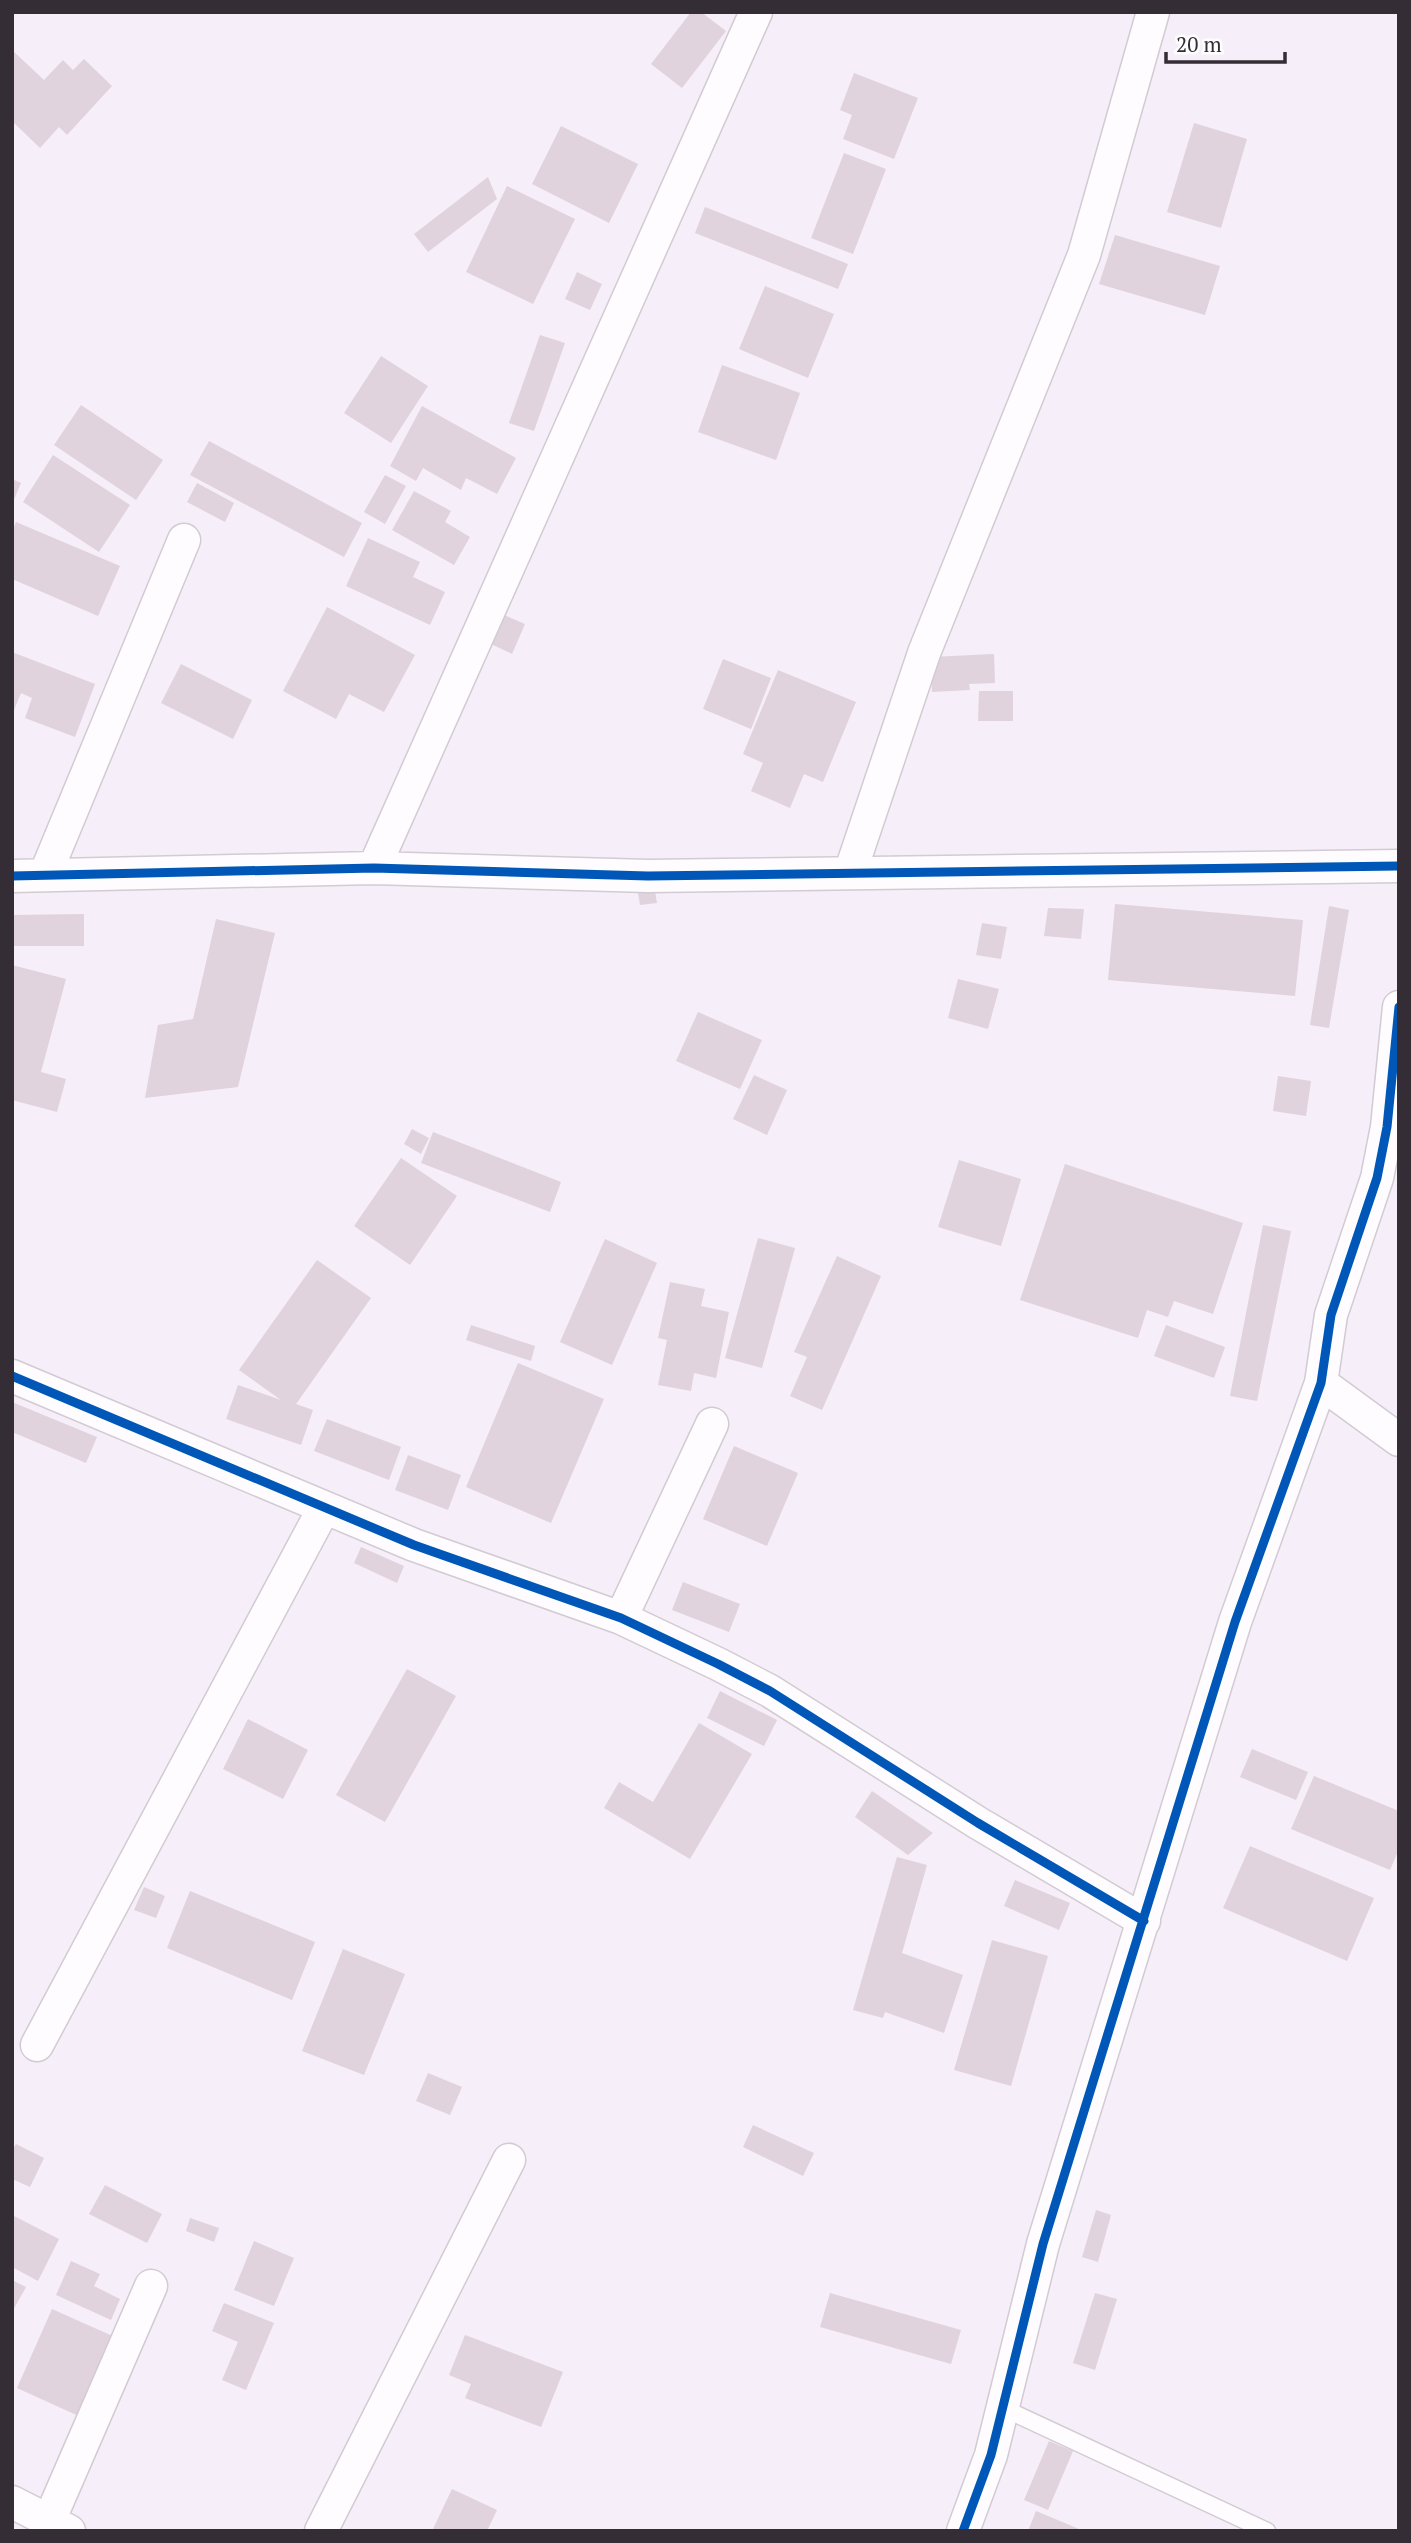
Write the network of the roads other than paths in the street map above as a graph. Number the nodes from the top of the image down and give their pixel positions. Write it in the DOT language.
graph roads {
  1 [pos="756,12"];
  2 [pos="1153,12"];
  3 [pos="184,540"];
  4 [pos="1399,866"];
  5 [pos="374,868"];
  6 [pos="850,873"];
  7 [pos="45,875"];
  8 [pos="12,876"];
  9 [pos="1399,1007"];
  10 [pos="12,1376"];
  11 [pos="1321,1383"];
  12 [pos="712,1424"];
  13 [pos="1399,1440"];
  14 [pos="324,1508"];
  15 [pos="621,1618"];
  16 [pos="1144,1921"];
  17 [pos="37,2045"];
  18 [pos="509,2160"];
  19 [pos="151,2286"];
  20 [pos="1003,2408"];
  21 [pos="12,2502"];
  22 [pos="59,2526"];
  23 [pos="321,2531"];
  24 [pos="962,2531"];
  25 [pos="1267,2531"];
  1 -- 5 [label="street"];
  2 -- 6 [label="street"];
  3 -- 7 [label="street"];
  4 -- 6 [label="street"];
  5 -- 6 [label="street"];
  5 -- 7 [label="street"];
  7 -- 8 [label="street"];
  9 -- 11 [label="street"];
  10 -- 14 [label="street"];
  11 -- 13 [label="street"];
  11 -- 16 [label="street"];
  12 -- 15 [label="street"];
  14 -- 15 [label="street"];
  14 -- 17 [label="street"];
  15 -- 16 [label="street"];
  16 -- 20 [label="street"];
  18 -- 23 [label="street"];
  19 -- 22 [label="street"];
  20 -- 24 [label="street"];
  20 -- 25 [label="lane"];
  21 -- 22 [label="street"];
}
